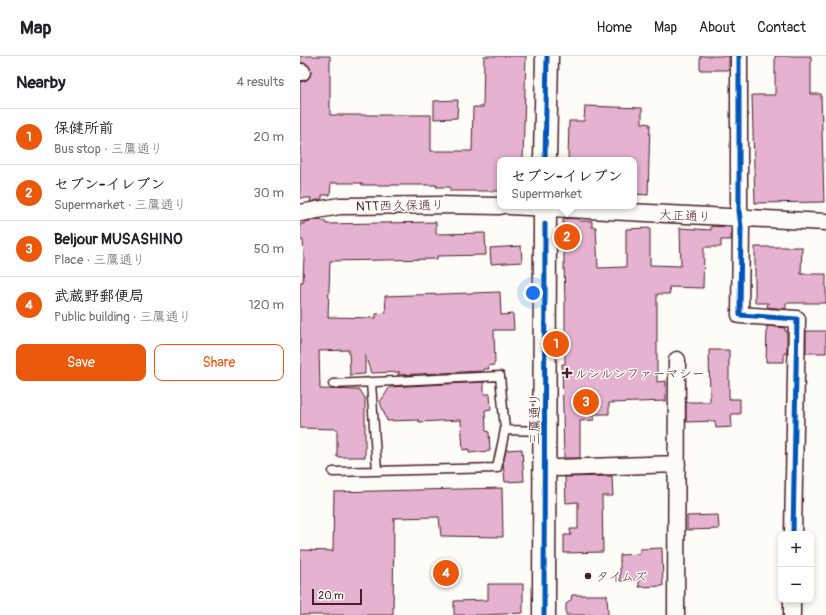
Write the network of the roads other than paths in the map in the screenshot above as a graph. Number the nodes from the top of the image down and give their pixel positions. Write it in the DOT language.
graph roads {
  1 [pos="547,56"];
  2 [pos="739,56"];
  3 [pos="545,157"];
  4 [pos="497,206"];
  5 [pos="545,209"];
  6 [pos="566,209"];
  7 [pos="300,213"];
  8 [pos="740,218"];
  9 [pos="826,222"];
  10 [pos="677,360"];
  11 [pos="371,382"];
  12 [pos="332,384"];
  13 [pos="505,430"];
  14 [pos="544,431"];
  15 [pos="677,464"];
  16 [pos="557,468"];
  17 [pos="377,471"];
  18 [pos="333,472"];
  19 [pos="794,531"];
  20 [pos="792,603"];
  21 [pos="544,615"];
  22 [pos="676,615"];
  23 [pos="792,615"];
  1 -- 3 [label="main road"];
  2 -- 8 [label="street"];
  4 -- 7 [label="street, NTT西久保通り"];
  5 -- 14 [label="main road, 三鷹通り"];
  6 -- 8 [label="street, 大正通り"];
  8 -- 9 [label="street, 大正通り"];
  8 -- 19 [label="street"];
  10 -- 15 [label="street"];
  11 -- 12 [label="lane"];
  11 -- 13 [label="lane"];
  11 -- 17 [label="lane"];
  13 -- 14 [label="lane"];
  13 -- 17 [label="lane"];
  14 -- 21 [label="main road, 三鷹通り"];
  15 -- 16 [label="street"];
  15 -- 22 [label="street"];
  17 -- 18 [label="lane"];
  20 -- 23 [label="street"];
}
